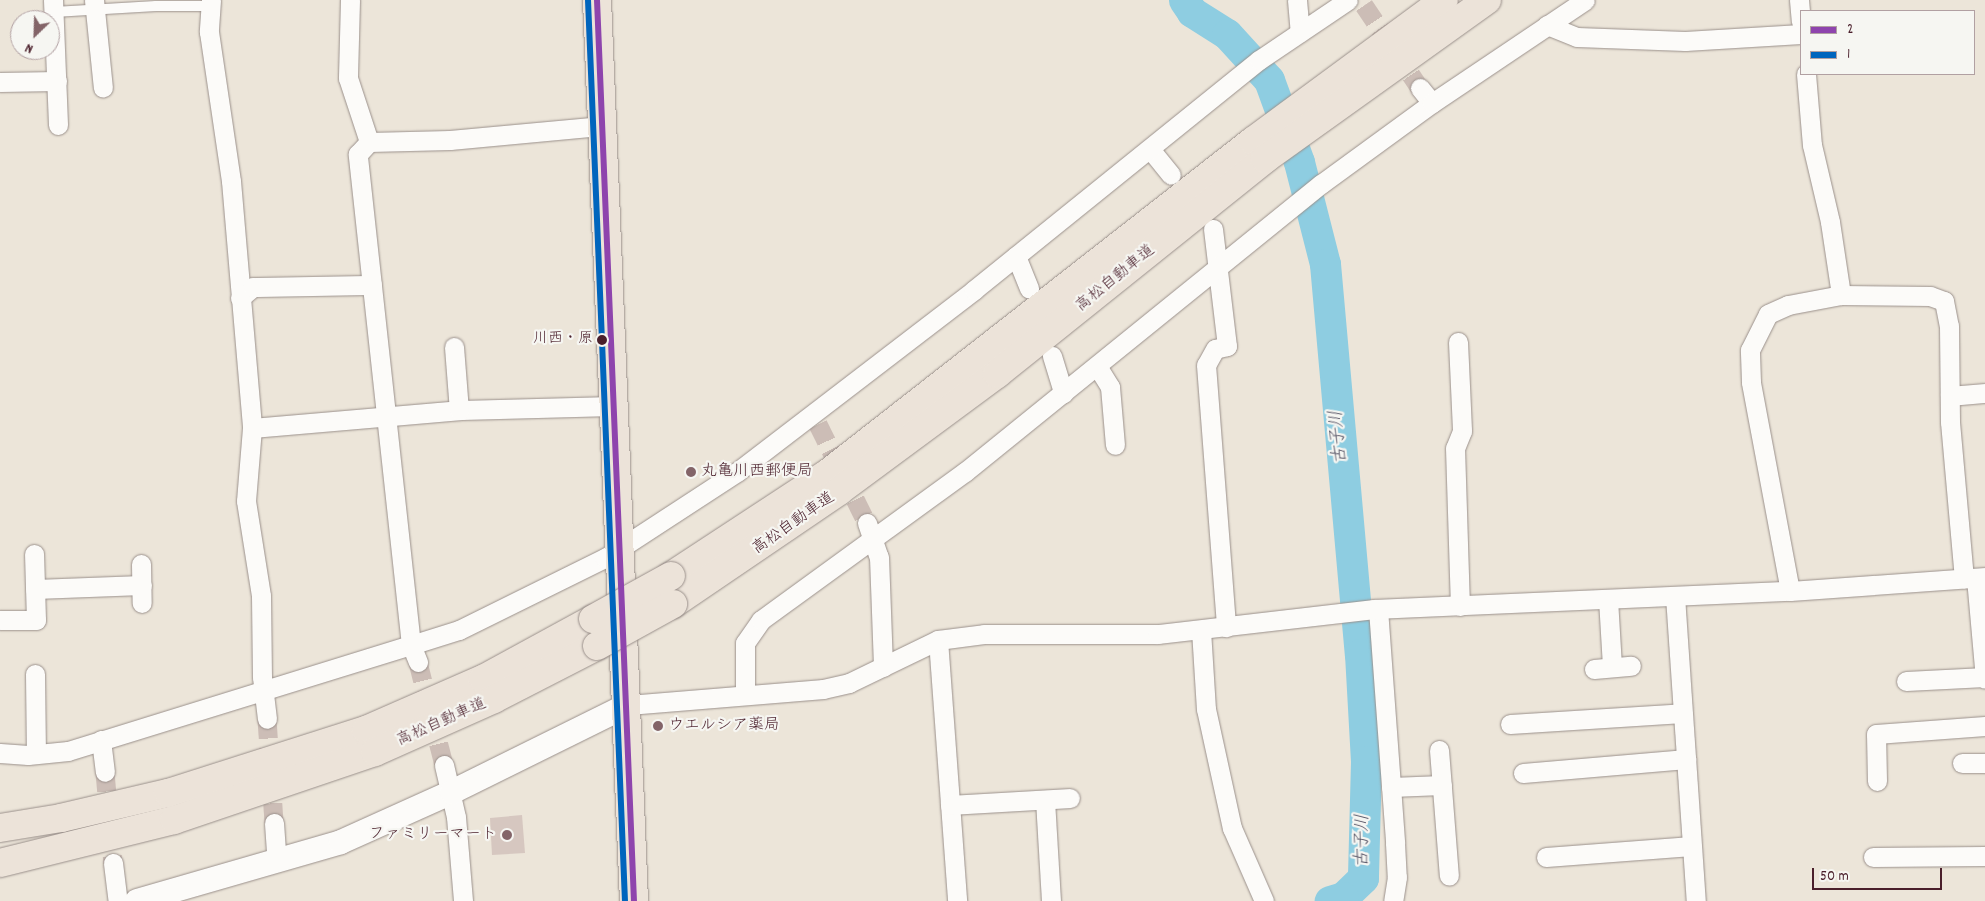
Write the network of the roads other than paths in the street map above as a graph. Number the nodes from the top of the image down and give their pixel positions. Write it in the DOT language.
graph roads {
  1 [pos="350,0"];
  2 [pos="597,0"];
  3 [pos="1298,0"];
  4 [pos="1444,0"];
  5 [pos="1487,0"];
  6 [pos="1585,0"];
  7 [pos="1357,2"];
  8 [pos="211,3"];
  9 [pos="95,5"];
  10 [pos="53,6"];
  11 [pos="1547,25"];
  12 [pos="1300,32"];
  13 [pos="1800,34"];
  14 [pos="1806,75"];
  15 [pos="57,81"];
  16 [pos="0,82"];
  17 [pos="102,88"];
  18 [pos="1420,88"];
  19 [pos="1432,103"];
  20 [pos="1317,107"];
  21 [pos="58,125"];
  22 [pos="602,126"];
  23 [pos="369,142"];
  24 [pos="1150,149"];
  25 [pos="1259,150"];
  26 [pos="1171,175"];
  27 [pos="1214,229"];
  28 [pos="1016,256"];
  29 [pos="1220,266"];
  30 [pos="372,284"];
  31 [pos="1029,289"];
  32 [pos="1841,295"];
  33 [pos="240,298"];
  34 [pos="1458,342"];
  35 [pos="454,347"];
  36 [pos="1052,356"];
  37 [pos="1097,366"];
  38 [pos="1063,393"];
  39 [pos="1985,393"];
  40 [pos="1950,396"];
  41 [pos="613,406"];
  42 [pos="460,410"];
  43 [pos="389,415"];
  44 [pos="252,428"];
  45 [pos="1116,445"];
  46 [pos="870,531"];
  47 [pos="620,548"];
  48 [pos="34,554"];
  49 [pos="141,564"];
  50 [pos="1975,578"];
  51 [pos="35,588"];
  52 [pos="1790,591"];
  53 [pos="1675,596"];
  54 [pos="1608,599"];
  55 [pos="1460,606"];
  56 [pos="1376,609"];
  57 [pos="0,620"];
  58 [pos="1226,628"];
  59 [pos="1201,630"];
  60 [pos="938,640"];
  61 [pos="415,654"];
  62 [pos="1631,666"];
  63 [pos="883,667"];
  64 [pos="34,674"];
  65 [pos="1985,678"];
  66 [pos="1906,681"];
  67 [pos="263,690"];
  68 [pos="745,693"];
  69 [pos="628,705"];
  70 [pos="1683,713"];
  71 [pos="267,719"];
  72 [pos="1510,724"];
  73 [pos="1985,726"];
  74 [pos="101,740"];
  75 [pos="1439,750"];
  76 [pos="0,753"];
  77 [pos="36,754"];
  78 [pos="1686,759"];
  79 [pos="1985,763"];
  80 [pos="1962,764"];
  81 [pos="444,766"];
  82 [pos="105,772"];
  83 [pos="1523,773"];
  84 [pos="1877,781"];
  85 [pos="1442,785"];
  86 [pos="1391,787"];
  87 [pos="452,792"];
  88 [pos="1070,798"];
  89 [pos="1046,800"];
  90 [pos="950,805"];
  91 [pos="274,822"];
  92 [pos="0,828"];
  93 [pos="1692,846"];
  94 [pos="1985,856"];
  95 [pos="1546,857"];
  96 [pos="1873,857"];
  97 [pos="277,862"];
  98 [pos="0,863"];
  99 [pos="113,863"];
  100 [pos="1449,876"];
  101 [pos="118,901"];
  102 [pos="138,901"];
  103 [pos="463,901"];
  104 [pos="634,901"];
  105 [pos="957,901"];
  106 [pos="1051,901"];
  107 [pos="1264,901"];
  108 [pos="1393,901"];
  109 [pos="1696,901"];
  1 -- 23 [label="street"];
  2 -- 22 [label="main road"];
  3 -- 12 [label="street"];
  4 -- 20 [label="main road, 高松自動車道"];
  5 -- 20 [label="main road, 高松自動車道"];
  6 -- 11 [label="street"];
  7 -- 12 [label="street"];
  8 -- 9 [label="lane"];
  8 -- 33 [label="street"];
  9 -- 10 [label="lane"];
  9 -- 17 [label="street"];
  10 -- 15 [label="street"];
  11 -- 13 [label="street"];
  11 -- 19 [label="street"];
  12 -- 24 [label="street"];
  14 -- 32 [label="street"];
  15 -- 16 [label="street"];
  15 -- 21 [label="street"];
  18 -- 19 [label="street"];
  19 -- 29 [label="street"];
  20 -- 25 [label="main road, 高松自動車道"];
  22 -- 23 [label="street"];
  22 -- 41 [label="main road"];
  23 -- 30 [label="street"];
  24 -- 26 [label="street"];
  24 -- 28 [label="street"];
  25 -- 92 [label="main road, 高松自動車道, bridge"];
  25 -- 98 [label="main road, 高松自動車道, bridge"];
  27 -- 29 [label="street"];
  28 -- 31 [label="street"];
  28 -- 47 [label="street"];
  29 -- 37 [label="street"];
  29 -- 58 [label="street"];
  30 -- 33 [label="street"];
  30 -- 43 [label="street"];
  32 -- 40 [label="street"];
  32 -- 52 [label="street"];
  33 -- 44 [label="street"];
  34 -- 55 [label="street"];
  35 -- 42 [label="street"];
  36 -- 38 [label="street"];
  37 -- 38 [label="street"];
  37 -- 45 [label="street"];
  38 -- 46 [label="street"];
  39 -- 40 [label="street"];
  40 -- 50 [label="street"];
  41 -- 42 [label="street"];
  41 -- 47 [label="main road"];
  42 -- 43 [label="street"];
  43 -- 44 [label="street"];
  43 -- 61 [label="street"];
  44 -- 67 [label="street"];
  46 -- 63 [label="street"];
  46 -- 68 [label="street"];
  47 -- 61 [label="street"];
  47 -- 69 [label="main road"];
  48 -- 51 [label="street"];
  49 -- 51 [label="street"];
  50 -- 52 [label="street"];
  50 -- 65 [label="street"];
  51 -- 57 [label="street"];
  52 -- 53 [label="street"];
  53 -- 54 [label="street"];
  53 -- 70 [label="street"];
  54 -- 55 [label="street"];
  54 -- 62 [label="street"];
  55 -- 56 [label="street"];
  56 -- 58 [label="street"];
  56 -- 86 [label="street"];
  58 -- 59 [label="street"];
  59 -- 60 [label="street"];
  59 -- 107 [label="street"];
  60 -- 63 [label="street"];
  60 -- 90 [label="street"];
  61 -- 67 [label="street"];
  63 -- 68 [label="street"];
  64 -- 77 [label="street"];
  65 -- 66 [label="street"];
  67 -- 71 [label="street"];
  67 -- 74 [label="street"];
  68 -- 69 [label="street"];
  69 -- 87 [label="street"];
  69 -- 104 [label="main road"];
  70 -- 72 [label="street"];
  70 -- 78 [label="street"];
  73 -- 84 [label="street"];
  74 -- 77 [label="street"];
  74 -- 82 [label="street"];
  75 -- 85 [label="street"];
  76 -- 77 [label="street"];
  78 -- 83 [label="street"];
  78 -- 93 [label="street"];
  79 -- 80 [label="street"];
  81 -- 87 [label="street"];
  85 -- 86 [label="street"];
  85 -- 100 [label="street"];
  86 -- 108 [label="street"];
  87 -- 97 [label="street"];
  87 -- 103 [label="street"];
  88 -- 89 [label="street"];
  89 -- 90 [label="street"];
  89 -- 106 [label="street"];
  90 -- 105 [label="street"];
  91 -- 97 [label="street"];
  93 -- 95 [label="street"];
  93 -- 109 [label="street"];
  94 -- 96 [label="street"];
  97 -- 102 [label="street"];
  99 -- 101 [label="street"];
}
